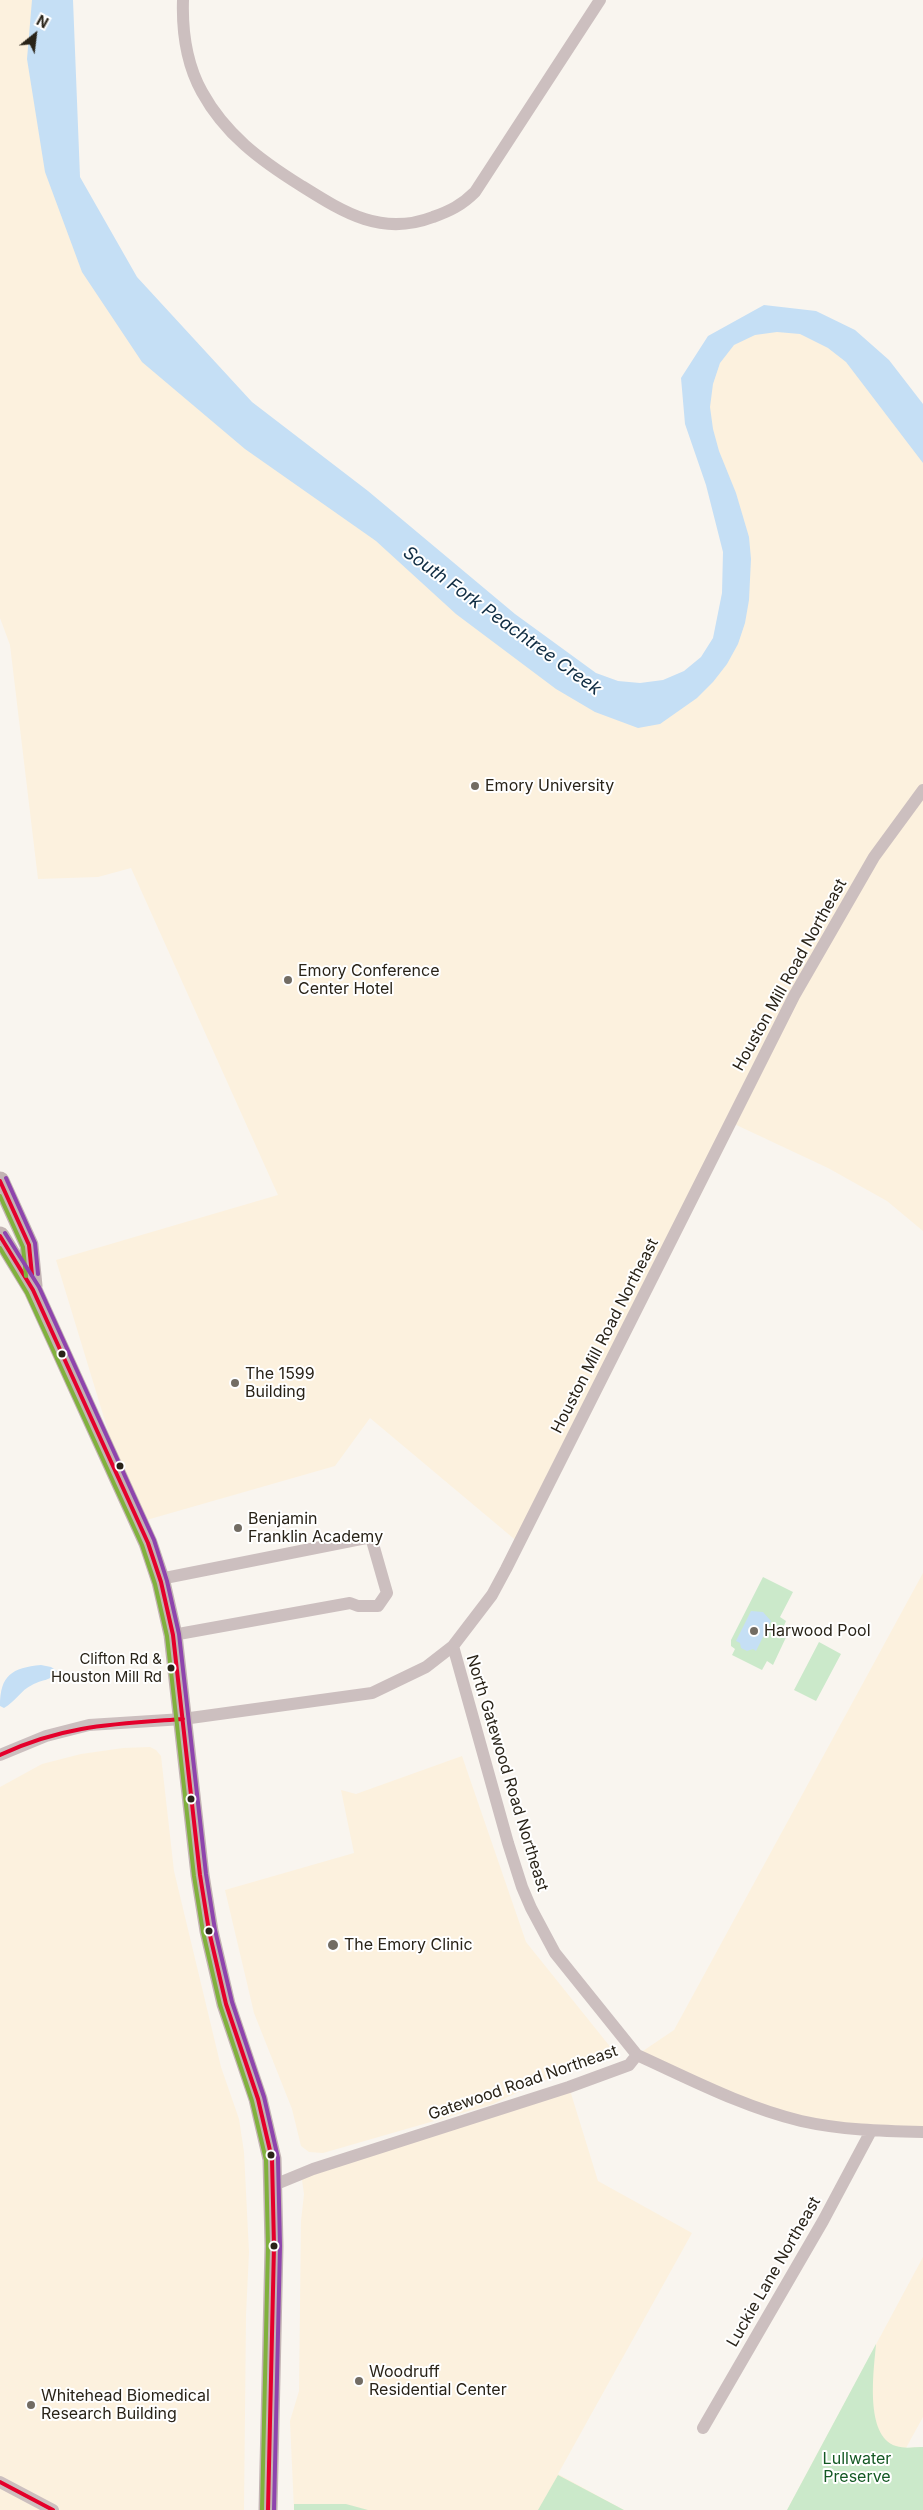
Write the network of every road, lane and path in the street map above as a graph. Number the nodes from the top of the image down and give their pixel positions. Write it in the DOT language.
graph roads {
  1 [pos="182,0"];
  2 [pos="600,0"];
  3 [pos="923,790"];
  4 [pos="0,1181"];
  5 [pos="0,1236"];
  6 [pos="33,1290"];
  7 [pos="160,1578"];
  8 [pos="173,1635"];
  9 [pos="453,1646"];
  10 [pos="183,1719"];
  11 [pos="0,1755"];
  12 [pos="637,2055"];
  13 [pos="871,2130"];
  14 [pos="923,2132"];
  15 [pos="274,2185"];
  16 [pos="703,2428"];
  17 [pos="0,2482"];
  18 [pos="54,2510"];
  19 [pos="268,2510"];
  1 -- 2 [label="street"];
  3 -- 9 [label="street, Houston Mill Road Northeast"];
  4 -- 6 [label="main road"];
  5 -- 6 [label="main road"];
  6 -- 7 [label="main road"];
  7 -- 8 [label="main road"];
  7 -- 8 [label="street"];
  8 -- 10 [label="main road"];
  9 -- 10 [label="street, Houston Mill Road Northeast"];
  9 -- 12 [label="street, North Gatewood Road Northeast"];
  10 -- 11 [label="street, Houston Mill Road Northeast"];
  10 -- 15 [label="main road"];
  12 -- 13 [label="street, Gatewood Road Northeast"];
  12 -- 15 [label="street, Gatewood Road Northeast"];
  13 -- 14 [label="street, Gatewood Road Northeast"];
  13 -- 16 [label="street, Luckie Lane Northeast"];
  15 -- 19 [label="main road"];
  17 -- 18 [label="street"];
}
